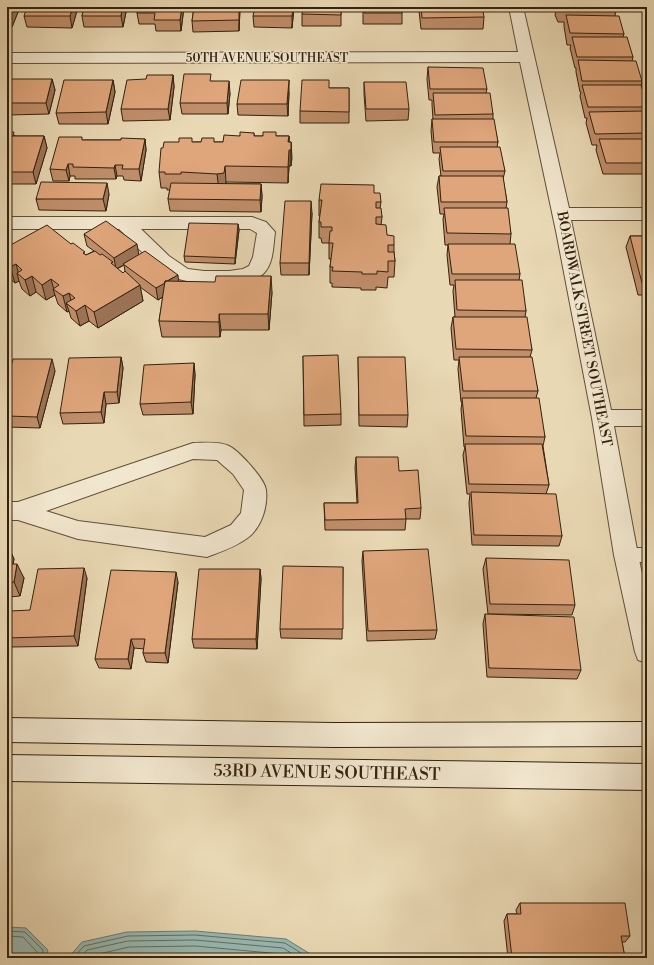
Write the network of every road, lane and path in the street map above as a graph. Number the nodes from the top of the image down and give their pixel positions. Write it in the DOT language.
graph roads {
  1 [pos="516,7"];
  2 [pos="527,57"];
  3 [pos="7,58"];
  4 [pos="561,214"];
  5 [pos="647,214"];
  6 [pos="7,223"];
  7 [pos="124,224"];
  8 [pos="602,418"];
  9 [pos="647,418"];
  10 [pos="12,511"];
  11 [pos="626,555"];
  12 [pos="647,555"];
  13 [pos="647,652"];
  14 [pos="7,730"];
  15 [pos="647,734"];
  16 [pos="7,768"];
  17 [pos="647,778"];
  1 -- 2 [label="street, BOARDWALK STREET SOUTHEAST"];
  2 -- 3 [label="street, 50TH AVENUE SOUTHEAST"];
  2 -- 4 [label="street, BOARDWALK STREET SOUTHEAST"];
  4 -- 5 [label="street"];
  4 -- 8 [label="street, BOARDWALK STREET SOUTHEAST"];
  6 -- 7 [label="street"];
  7 -- 7 [label="street"];
  8 -- 9 [label="street"];
  8 -- 11 [label="street, BOARDWALK STREET SOUTHEAST"];
  10 -- 10 [label="street"];
  11 -- 12 [label="lane"];
  11 -- 13 [label="street, BOARDWALK STREET SOUTHEAST"];
  14 -- 15 [label="street"];
  16 -- 17 [label="street, 53RD AVENUE SOUTHEAST"];
}
